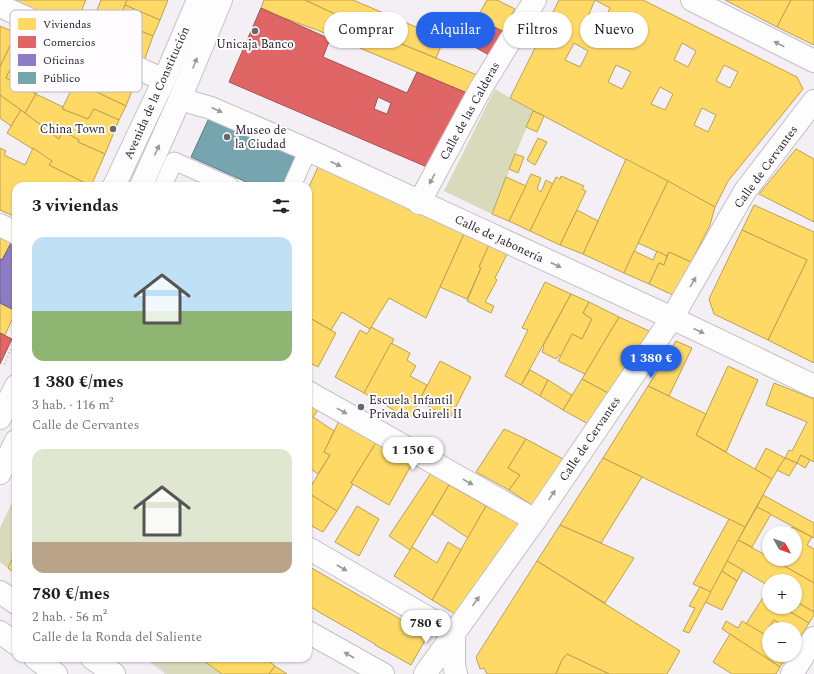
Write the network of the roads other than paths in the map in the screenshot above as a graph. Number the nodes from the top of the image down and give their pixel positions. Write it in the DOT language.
graph roads {
  1 [pos="198,0"];
  2 [pos="221,0"];
  3 [pos="535,0"];
  4 [pos="692,0"];
  5 [pos="0,6"];
  6 [pos="10,11"];
  7 [pos="814,61"];
  8 [pos="142,70"];
  9 [pos="164,80"];
  10 [pos="180,99"];
  11 [pos="814,101"];
  12 [pos="806,127"];
  13 [pos="308,150"];
  14 [pos="116,182"];
  15 [pos="143,182"];
  16 [pos="165,182"];
  17 [pos="221,182"];
  18 [pos="294,182"];
  19 [pos="419,203"];
  20 [pos="0,225"];
  21 [pos="12,231"];
  22 [pos="672,318"];
  23 [pos="814,386"];
  24 [pos="12,394"];
  25 [pos="312,394"];
  26 [pos="0,418"];
  27 [pos="12,449"];
  28 [pos="0,473"];
  29 [pos="535,520"];
  30 [pos="312,550"];
  31 [pos="0,592"];
  32 [pos="12,600"];
  33 [pos="0,632"];
  34 [pos="454,633"];
  35 [pos="312,634"];
  36 [pos="814,638"];
  37 [pos="12,641"];
  38 [pos="40,662"];
  39 [pos="98,662"];
  40 [pos="56,674"];
  41 [pos="114,674"];
  42 [pos="383,674"];
  43 [pos="425,674"];
  44 [pos="456,674"];
  45 [pos="792,674"];
  1 -- 9 [label="street, Avenida de la Constitución"];
  10 -- 2 [label="street, Avenida de la Constitución, one-way"];
  3 -- 19 [label="street, Calle de las Calderas, one-way"];
  7 -- 4 [label="street, one-way"];
  5 -- 6 [label="street"];
  8 -- 9 [label="street"];
  9 -- 14 [label="street, Avenida de la Constitución"];
  10 -- 13 [label="street, Calle de Jabonería, one-way"];
  15 -- 10 [label="street, Avenida de la Constitución, one-way"];
  11 -- 12 [label="street, Calle de Cervantes"];
  22 -- 12 [label="street, Calle de Cervantes, one-way"];
  13 -- 18 [label="street"];
  13 -- 19 [label="street, Calle de Jabonería, one-way"];
  16 -- 17 [label="street"];
  19 -- 22 [label="street, Calle de Jabonería, one-way"];
  20 -- 21 [label="street"];
  22 -- 23 [label="street, Calle de Jabonería, one-way"];
  29 -- 22 [label="street, Calle de Cervantes, one-way"];
  24 -- 26 [label="street"];
  25 -- 29 [label="street, one-way"];
  27 -- 28 [label="street"];
  34 -- 29 [label="street, Calle de Cervantes, one-way"];
  30 -- 34 [label="street, one-way"];
  31 -- 32 [label="street"];
  33 -- 37 [label="street"];
  34 -- 43 [label="street, Calle de Cervantes"];
  34 -- 44 [label="street"];
  42 -- 35 [label="street, one-way"];
  36 -- 45 [label="street"];
  38 -- 40 [label="street"];
  39 -- 41 [label="street"];
}
